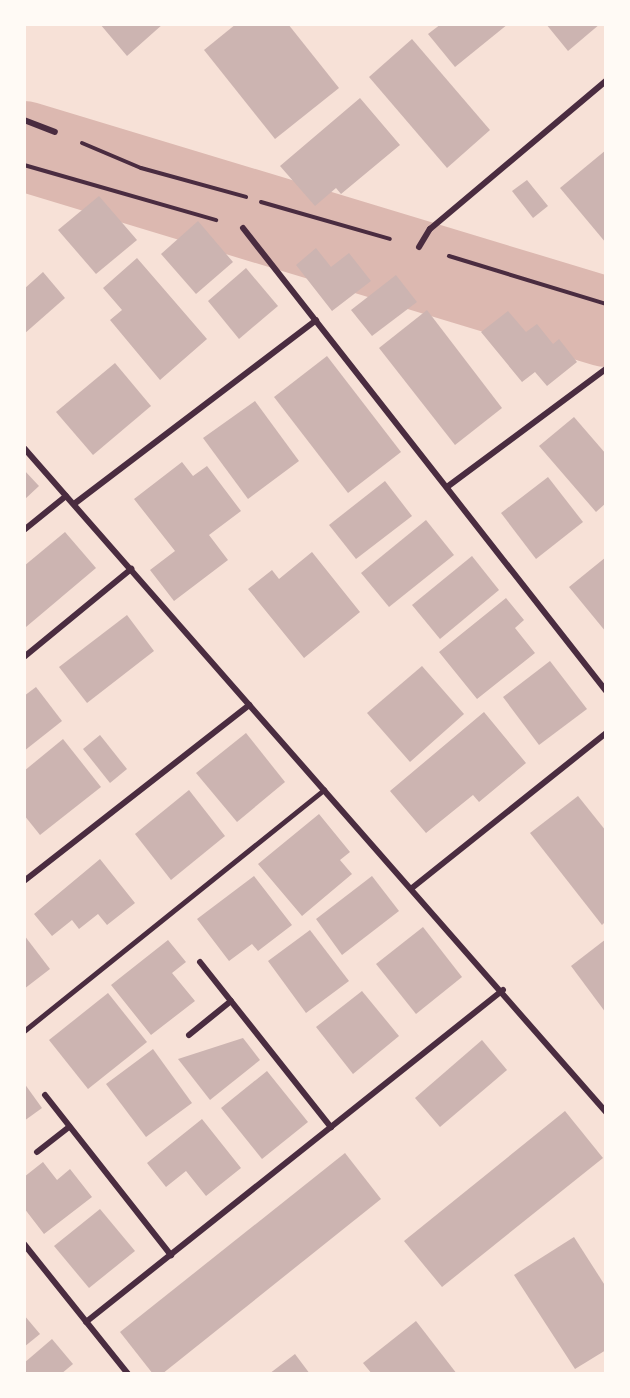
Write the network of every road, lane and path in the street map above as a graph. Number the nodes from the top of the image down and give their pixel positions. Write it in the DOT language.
graph roads {
  1 [pos="606,81"];
  2 [pos="24,120"];
  3 [pos="56,132"];
  4 [pos="24,165"];
  5 [pos="243,228"];
  6 [pos="419,247"];
  7 [pos="606,304"];
  8 [pos="316,320"];
  9 [pos="606,369"];
  10 [pos="24,448"];
  11 [pos="447,487"];
  12 [pos="66,496"];
  13 [pos="74,504"];
  14 [pos="24,530"];
  15 [pos="132,569"];
  16 [pos="24,657"];
  17 [pos="606,691"];
  18 [pos="249,705"];
  19 [pos="606,733"];
  20 [pos="324,790"];
  21 [pos="24,881"];
  22 [pos="412,888"];
  23 [pos="200,962"];
  24 [pos="503,990"];
  25 [pos="231,1001"];
  26 [pos="24,1031"];
  27 [pos="189,1035"];
  28 [pos="45,1095"];
  29 [pos="606,1112"];
  30 [pos="69,1127"];
  31 [pos="331,1127"];
  32 [pos="37,1152"];
  33 [pos="24,1244"];
  34 [pos="171,1255"];
  35 [pos="86,1322"];
  36 [pos="128,1374"];
  1 -- 6 [label="street"];
  2 -- 3 [label="street"];
  3 -- 6 [label="path"];
  4 -- 5 [label="path"];
  5 -- 8 [label="street"];
  6 -- 7 [label="path"];
  8 -- 11 [label="street"];
  8 -- 13 [label="street"];
  9 -- 11 [label="street"];
  10 -- 12 [label="street"];
  11 -- 17 [label="street"];
  12 -- 13 [label="street"];
  12 -- 14 [label="street"];
  13 -- 15 [label="street"];
  15 -- 16 [label="street"];
  15 -- 18 [label="street"];
  18 -- 20 [label="street"];
  18 -- 21 [label="street"];
  19 -- 22 [label="street"];
  20 -- 22 [label="street"];
  20 -- 26 [label="lane"];
  22 -- 24 [label="street"];
  23 -- 25 [label="street"];
  24 -- 29 [label="street"];
  24 -- 31 [label="street"];
  25 -- 27 [label="street"];
  25 -- 31 [label="street"];
  28 -- 30 [label="street"];
  30 -- 32 [label="street"];
  30 -- 34 [label="street"];
  31 -- 34 [label="street"];
  33 -- 35 [label="street"];
  34 -- 35 [label="street"];
  35 -- 36 [label="street"];
}
